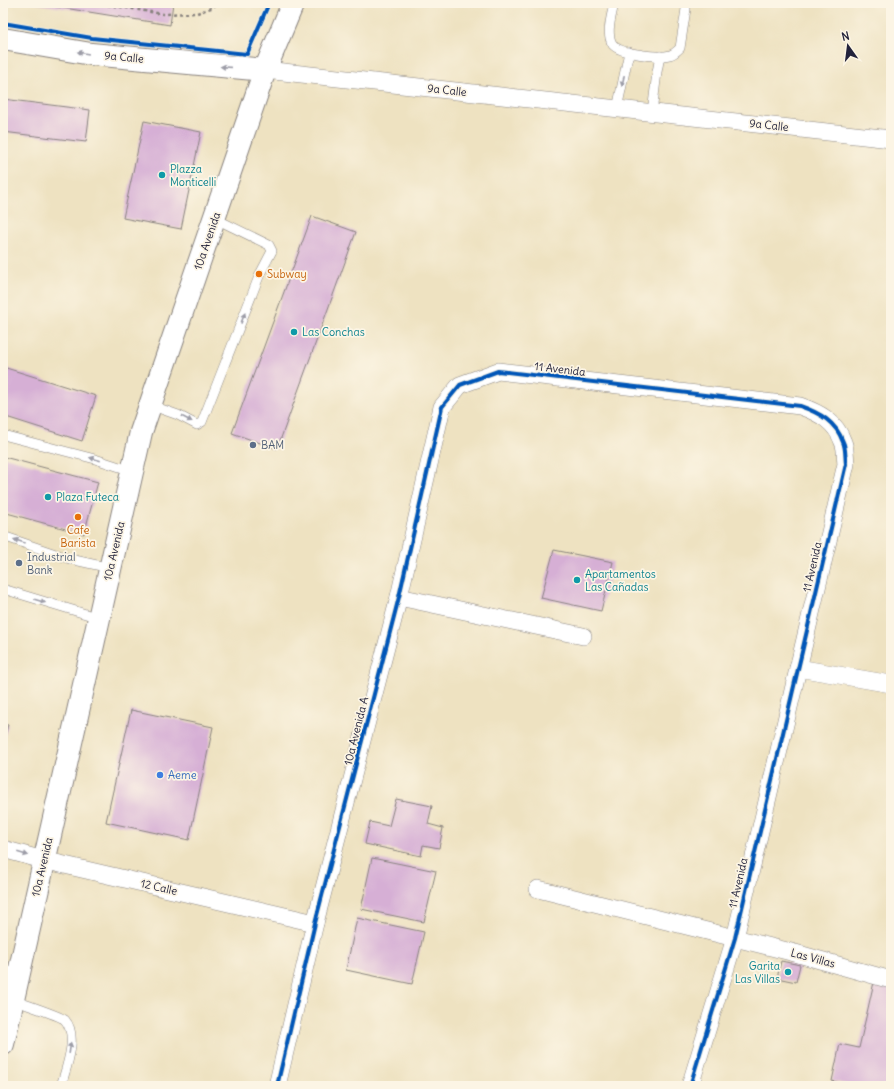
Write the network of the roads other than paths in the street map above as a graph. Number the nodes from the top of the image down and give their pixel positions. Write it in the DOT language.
graph roads {
  1 [pos="293,3"];
  2 [pos="614,3"];
  3 [pos="685,3"];
  4 [pos="3,39"];
  5 [pos="629,52"];
  6 [pos="660,56"];
  7 [pos="265,70"];
  8 [pos="617,109"];
  9 [pos="652,112"];
  10 [pos="891,139"];
  11 [pos="214,218"];
  12 [pos="460,385"];
  13 [pos="150,405"];
  14 [pos="3,435"];
  15 [pos="132,471"];
  16 [pos="3,536"];
  17 [pos="110,568"];
  18 [pos="3,589"];
  19 [pos="399,597"];
  20 [pos="99,618"];
  21 [pos="583,636"];
  22 [pos="798,668"];
  23 [pos="891,684"];
  24 [pos="3,849"];
  25 [pos="44,860"];
  26 [pos="538,889"];
  27 [pos="316,923"];
  28 [pos="734,938"];
  29 [pos="891,980"];
  30 [pos="13,1000"];
  31 [pos="3,1044"];
  32 [pos="61,1086"];
  33 [pos="277,1086"];
  34 [pos="690,1086"];
  1 -- 7 [label="street, 10a Avenida"];
  2 -- 5 [label="lane"];
  3 -- 6 [label="lane"];
  7 -- 4 [label="street, 9a Calle, one-way"];
  5 -- 6 [label="lane"];
  5 -- 8 [label="lane, one-way"];
  6 -- 9 [label="lane"];
  7 -- 8 [label="street, 9a Calle"];
  7 -- 11 [label="street, 10a Avenida"];
  8 -- 9 [label="street, 9a Calle"];
  9 -- 10 [label="street, 9a Calle"];
  11 -- 13 [label="street, 10a Avenida"];
  13 -- 11 [label="lane, one-way"];
  12 -- 19 [label="street, 10a Avenida A"];
  12 -- 22 [label="street, 11 Avenida"];
  13 -- 15 [label="street, 10a Avenida"];
  15 -- 14 [label="lane, one-way"];
  15 -- 17 [label="street, 10a Avenida"];
  17 -- 16 [label="lane, one-way"];
  17 -- 20 [label="street, 10a Avenida"];
  18 -- 20 [label="lane, one-way"];
  19 -- 21 [label="street"];
  19 -- 27 [label="street, 10a Avenida A"];
  20 -- 25 [label="street, 10a Avenida"];
  22 -- 23 [label="street"];
  22 -- 28 [label="street, 11 Avenida"];
  24 -- 25 [label="street, 12 Calle, one-way"];
  25 -- 27 [label="street, 12 Calle"];
  25 -- 30 [label="street, 10a Avenida"];
  26 -- 28 [label="street, Las Villas"];
  27 -- 33 [label="street, 10a Avenida A"];
  28 -- 29 [label="street, Las Villas"];
  28 -- 34 [label="street, 11 Avenida"];
  30 -- 31 [label="street, 10a Avenida"];
  32 -- 30 [label="lane, one-way"];
}
